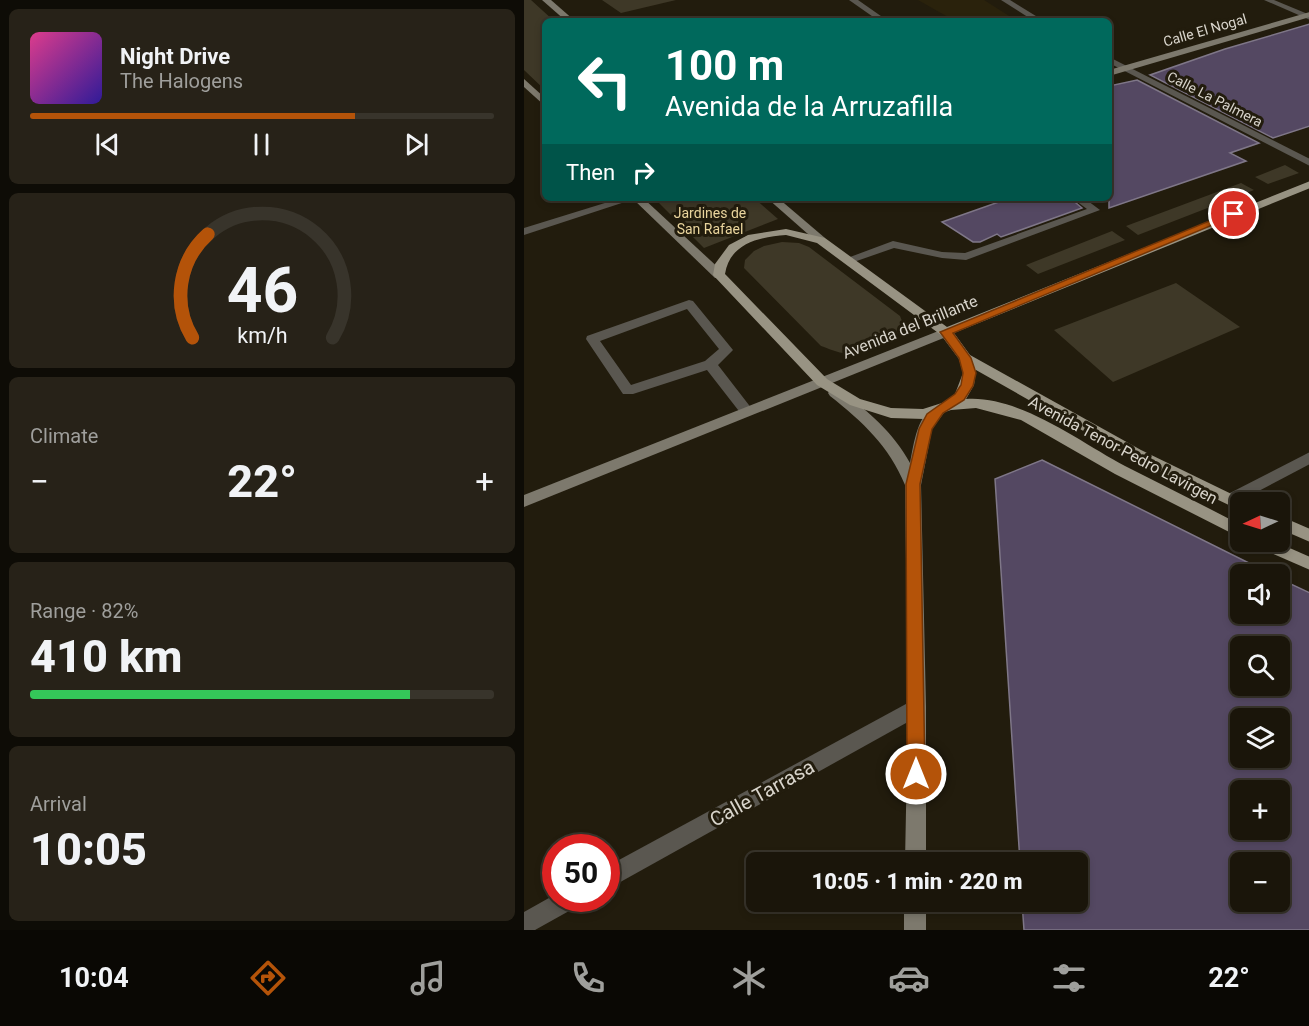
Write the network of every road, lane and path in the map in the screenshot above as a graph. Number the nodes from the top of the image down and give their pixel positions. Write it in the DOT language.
graph roads {
  1 [pos="546,0"];
  2 [pos="852,0"];
  3 [pos="1005,0"];
  4 [pos="1268,0"];
  5 [pos="1308,16"];
  6 [pos="567,18"];
  7 [pos="879,18"];
  8 [pos="1035,18"];
  9 [pos="1112,62"];
  10 [pos="1125,68"];
  11 [pos="1112,72"];
  12 [pos="524,82"];
  13 [pos="542,101"];
  14 [pos="1310,163"];
  15 [pos="1310,184"];
  16 [pos="622,201"];
  17 [pos="640,201"];
  18 [pos="776,201"];
  19 [pos="1082,201"];
  20 [pos="524,232"];
  21 [pos="821,240"];
  22 [pos="848,260"];
  23 [pos="719,275"];
  24 [pos="946,332"];
  25 [pos="965,358"];
  26 [pos="710,364"];
  27 [pos="826,386"];
  28 [pos="944,408"];
  29 [pos="747,412"];
  30 [pos="1310,457"];
  31 [pos="913,484"];
  32 [pos="1252,492"];
  33 [pos="1230,499"];
  34 [pos="524,501"];
  35 [pos="1230,526"];
  36 [pos="1290,527"];
  37 [pos="1310,536"];
  38 [pos="1283,552"];
  39 [pos="1310,564"];
  40 [pos="917,707"];
  41 [pos="916,852"];
  42 [pos="620,871"];
  43 [pos="545,912"];
  44 [pos="916,912"];
  45 [pos="524,924"];
  46 [pos="915,930"];
  1 -- 6 [label="main road"];
  2 -- 7 [label="street"];
  3 -- 8 [label="street"];
  4 -- 5 [label="street"];
  5 -- 10 [label="main road, Calle El Nogal"];
  9 -- 10 [label="street, Calle La Palmera"];
  10 -- 11 [label="main road, Calle El Nogal"];
  10 -- 14 [label="street, Calle La Palmera"];
  12 -- 13 [label="main road"];
  15 -- 24 [label="main road, Avenida del Brillante"];
  16 -- 20 [label="street"];
  17 -- 23 [label="main road"];
  18 -- 21 [label="main road"];
  19 -- 22 [label="street"];
  21 -- 22 [label="main road"];
  21 -- 23 [label="main road"];
  22 -- 24 [label="main road"];
  23 -- 27 [label="main road, Avenida Tenor Pedro Lavirgen"];
  24 -- 25 [label="main road"];
  24 -- 27 [label="main road, Avenida del Brillante"];
  25 -- 28 [label="main road"];
  25 -- 33 [label="main road, Avenida Tenor Pedro Lavirgen"];
  26 -- 26 [label="street"];
  26 -- 29 [label="street"];
  27 -- 28 [label="main road, Avenida Tenor Pedro Lavirgen"];
  27 -- 29 [label="main road, Avenida del Brillante"];
  27 -- 31 [label="main road"];
  28 -- 31 [label="main road"];
  28 -- 35 [label="main road, Avenida Tenor Pedro Lavirgen"];
  29 -- 34 [label="main road, Avenida del Brillante"];
  30 -- 32 [label="street"];
  31 -- 40 [label="main road"];
  36 -- 37 [label="main road"];
  38 -- 39 [label="main road"];
  40 -- 41 [label="main road"];
  40 -- 42 [label="street, Calle Tarrasa"];
  43 -- 45 [label="street"];
  44 -- 46 [label="main road"];
}
